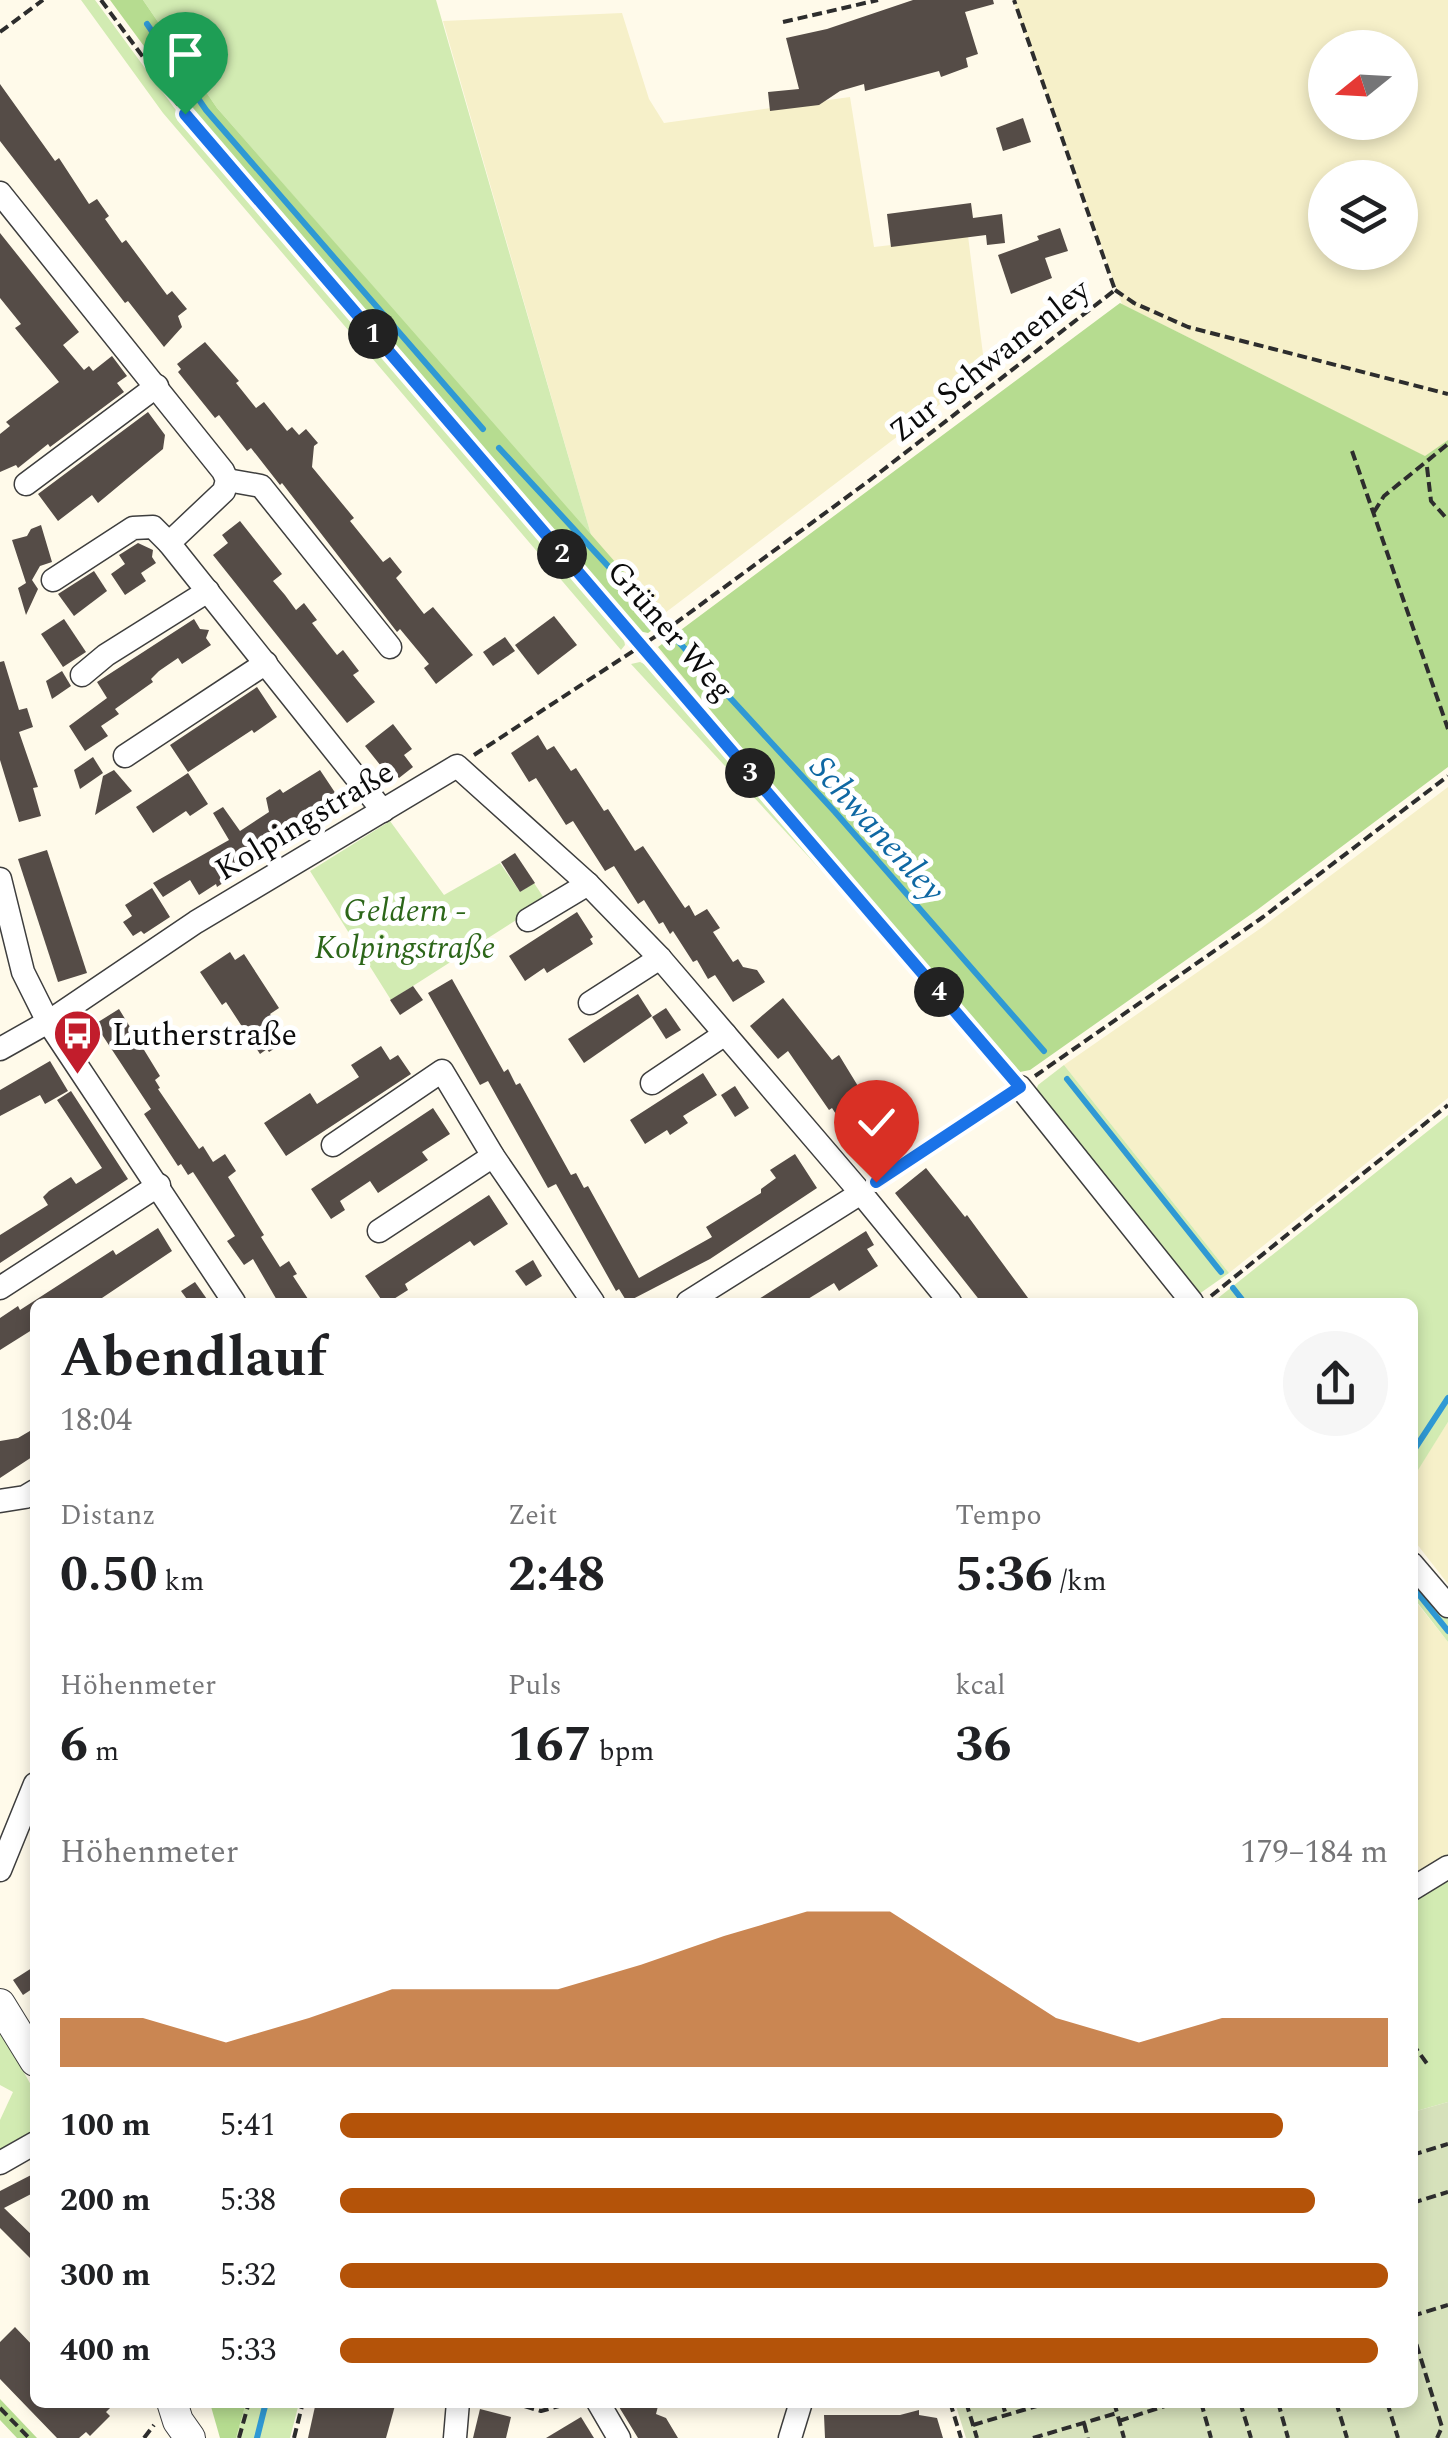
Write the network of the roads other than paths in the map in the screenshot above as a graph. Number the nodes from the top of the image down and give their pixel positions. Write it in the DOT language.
graph roads {
  1 [pos="0,193"];
  2 [pos="158,386"];
  3 [pos="226,480"];
  4 [pos="26,484"];
  5 [pos="169,543"];
  6 [pos="53,580"];
  7 [pos="208,591"];
  8 [pos="390,647"];
  9 [pos="266,663"];
  10 [pos="82,674"];
  11 [pos="125,756"];
  12 [pos="383,811"];
  13 [pos="0,879"];
  14 [pos="588,884"];
  15 [pos="528,920"];
  16 [pos="660,958"];
  17 [pos="590,1003"];
  18 [pos="48,1022"];
  19 [pos="725,1034"];
  20 [pos="0,1050"];
  21 [pos="652,1083"];
  22 [pos="1020,1087"];
  23 [pos="333,1145"];
  24 [pos="493,1156"];
  25 [pos="159,1185"];
  26 [pos="862,1193"];
  27 [pos="379,1231"];
  28 [pos="0,1288"];
  29 [pos="231,1298"];
  30 [pos="590,1298"];
  31 [pos="694,1298"];
  32 [pos="947,1298"];
  33 [pos="1189,1298"];
  34 [pos="30,1494"];
  35 [pos="0,1501"];
  36 [pos="1418,1571"];
  37 [pos="1448,1606"];
  38 [pos="30,1796"];
  39 [pos="1448,1868"];
  40 [pos="0,1870"];
  41 [pos="1418,1886"];
  42 [pos="0,2004"];
  43 [pos="30,2053"];
  44 [pos="30,2147"];
  45 [pos="0,2163"];
  46 [pos="174,2408"];
  47 [pos="195,2408"];
  48 [pos="458,2408"];
  49 [pos="602,2408"];
  50 [pos="799,2408"];
  51 [pos="193,2438"];
  52 [pos="455,2438"];
  53 [pos="619,2438"];
  54 [pos="790,2438"];
  1 -- 2 [label="street"];
  2 -- 3 [label="street"];
  2 -- 4 [label="street"];
  3 -- 5 [label="street"];
  3 -- 8 [label="street"];
  5 -- 6 [label="street"];
  5 -- 7 [label="street"];
  7 -- 9 [label="street"];
  7 -- 10 [label="street"];
  9 -- 11 [label="street"];
  9 -- 12 [label="street"];
  12 -- 14 [label="street, Kolpingstraße"];
  12 -- 18 [label="street, Kolpingstraße"];
  13 -- 18 [label="street"];
  14 -- 15 [label="street"];
  14 -- 16 [label="street"];
  16 -- 17 [label="street"];
  16 -- 19 [label="street"];
  18 -- 20 [label="street, Kolpingstraße"];
  18 -- 25 [label="street"];
  19 -- 21 [label="street"];
  19 -- 26 [label="street"];
  22 -- 33 [label="street"];
  23 -- 24 [label="street"];
  24 -- 27 [label="street"];
  24 -- 30 [label="street"];
  25 -- 28 [label="street"];
  25 -- 29 [label="street"];
  26 -- 31 [label="street"];
  26 -- 32 [label="street"];
  34 -- 35 [label="street"];
  36 -- 37 [label="street"];
  38 -- 40 [label="street"];
  39 -- 41 [label="street"];
  42 -- 43 [label="street"];
  44 -- 45 [label="street"];
  46 -- 51 [label="street"];
  47 -- 51 [label="street"];
  48 -- 52 [label="street"];
  49 -- 53 [label="street"];
  50 -- 54 [label="street"];
}
